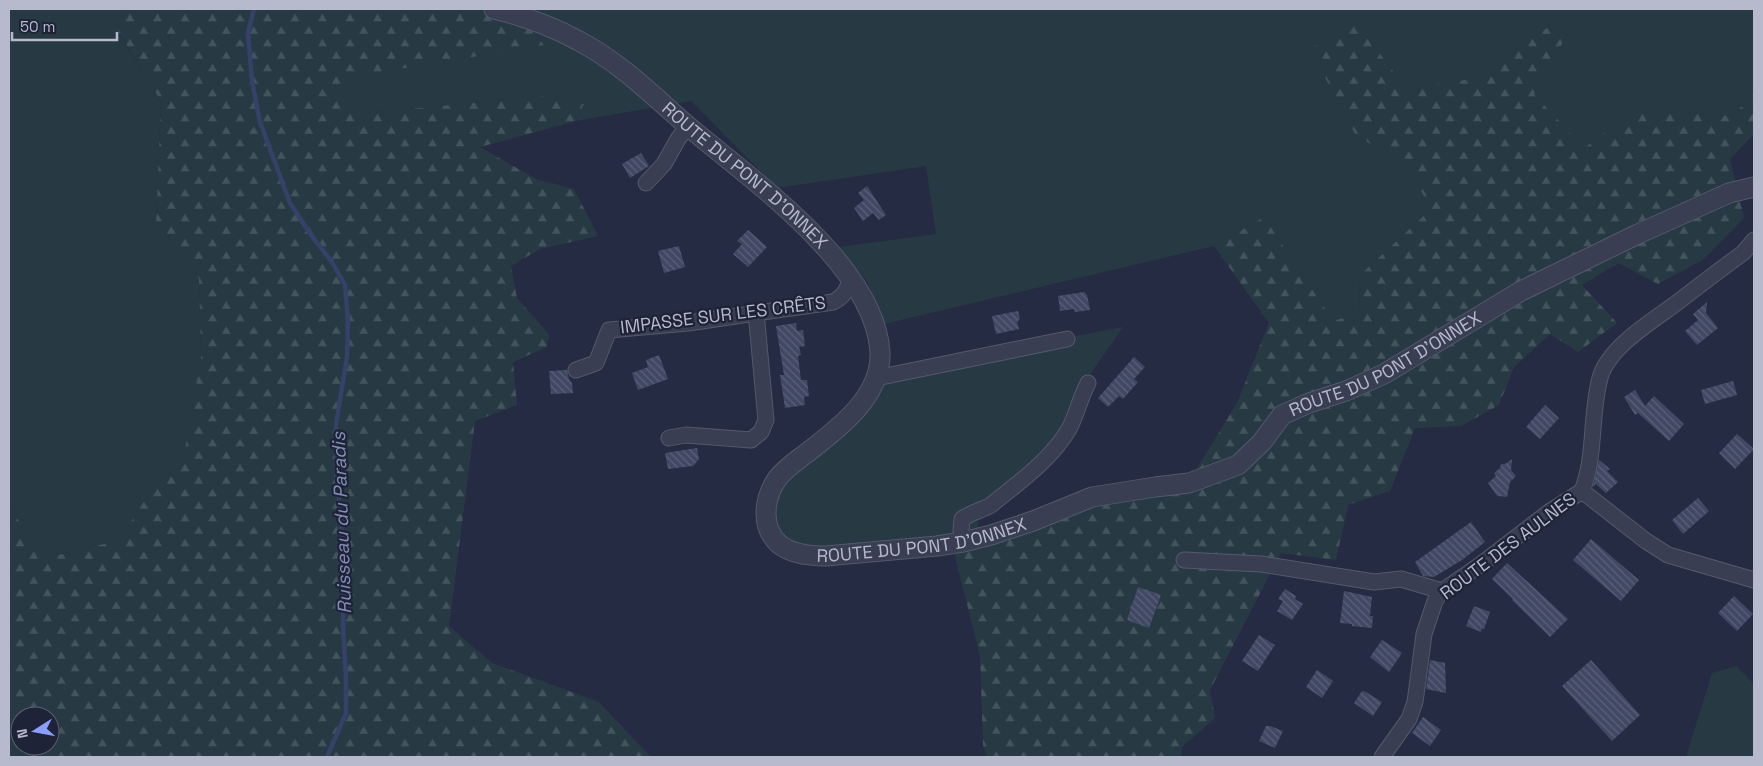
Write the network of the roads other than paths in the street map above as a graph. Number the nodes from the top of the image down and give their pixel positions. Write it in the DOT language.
graph roads {
  1 [pos="494,9"];
  2 [pos="688,126"];
  3 [pos="646,183"];
  4 [pos="1754,187"];
  5 [pos="1754,240"];
  6 [pos="851,279"];
  7 [pos="756,312"];
  8 [pos="1067,339"];
  9 [pos="576,370"];
  10 [pos="876,378"];
  11 [pos="1088,383"];
  12 [pos="669,438"];
  13 [pos="1582,491"];
  14 [pos="963,542"];
  15 [pos="1184,560"];
  16 [pos="1754,580"];
  17 [pos="1442,591"];
  18 [pos="1382,757"];
  1 -- 2 [label="street, ROUTE DU PONT D'ONNEX"];
  2 -- 3 [label="street"];
  2 -- 6 [label="street, ROUTE DU PONT D'ONNEX"];
  4 -- 14 [label="street, ROUTE DU PONT D'ONNEX"];
  5 -- 13 [label="street"];
  6 -- 7 [label="street, IMPASSE SUR LES CRÊTS"];
  6 -- 10 [label="street, ROUTE DU PONT D'ONNEX"];
  7 -- 9 [label="street, IMPASSE SUR LES CRÊTS"];
  7 -- 12 [label="street"];
  8 -- 10 [label="street"];
  10 -- 14 [label="street, ROUTE DU PONT D'ONNEX"];
  11 -- 14 [label="street"];
  13 -- 16 [label="street, ROUTE DES AULNES"];
  13 -- 17 [label="street, ROUTE DES AULNES"];
  15 -- 17 [label="street"];
  17 -- 18 [label="street, ROUTE DES AULNES"];
}
